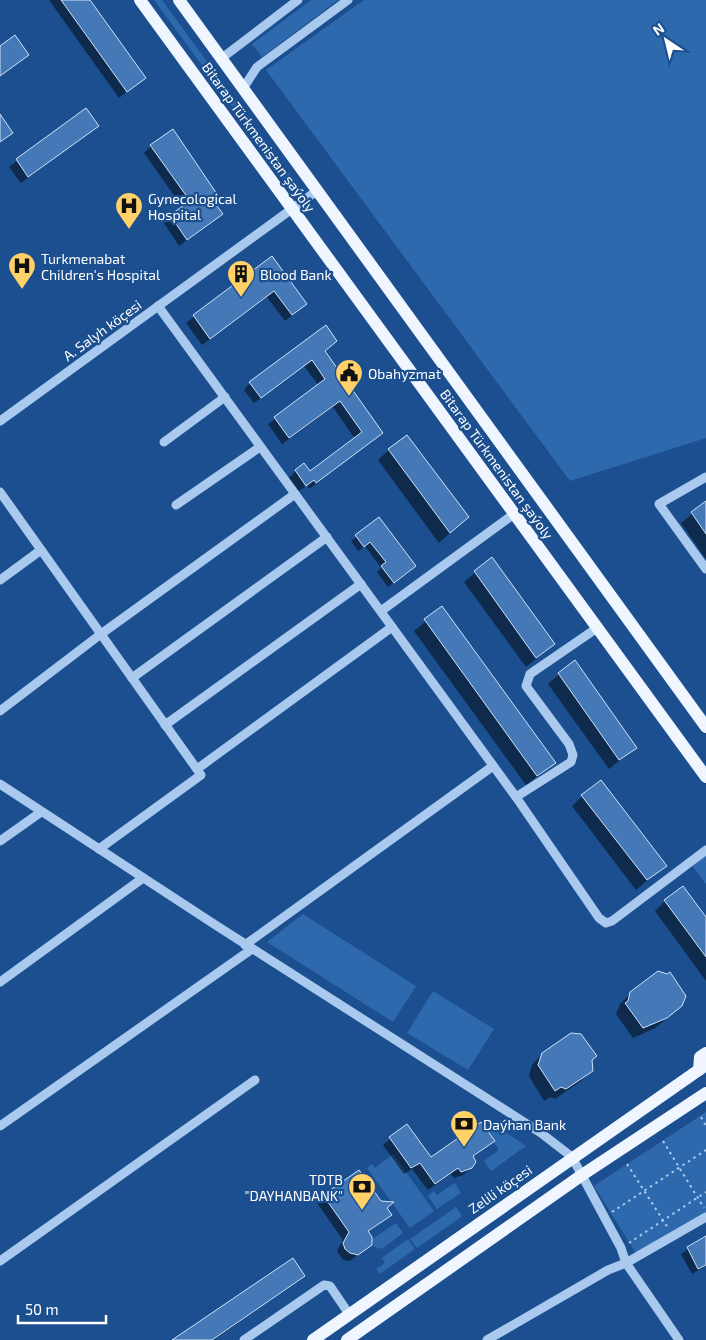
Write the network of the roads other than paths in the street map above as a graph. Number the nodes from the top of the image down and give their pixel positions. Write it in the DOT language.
graph roads {
  1 [pos="140,0"];
  2 [pos="179,0"];
  3 [pos="298,0"];
  4 [pos="348,0"];
  5 [pos="222,58"];
  6 [pos="244,88"];
  7 [pos="318,190"];
  8 [pos="292,208"];
  9 [pos="158,306"];
  10 [pos="225,397"];
  11 [pos="0,421"];
  12 [pos="164,442"];
  13 [pos="260,446"];
  14 [pos="706,477"];
  15 [pos="0,492"];
  16 [pos="295,494"];
  17 [pos="176,506"];
  18 [pos="514,514"];
  19 [pos="327,537"];
  20 [pos="41,550"];
  21 [pos="706,569"];
  22 [pos="0,580"];
  23 [pos="361,584"];
  24 [pos="381,611"];
  25 [pos="392,627"];
  26 [pos="597,628"];
  27 [pos="101,634"];
  28 [pos="132,678"];
  29 [pos="0,711"];
  30 [pos="165,725"];
  31 [pos="706,727"];
  32 [pos="493,766"];
  33 [pos="197,769"];
  34 [pos="706,777"];
  35 [pos="0,784"];
  36 [pos="516,798"];
  37 [pos="41,812"];
  38 [pos="0,841"];
  39 [pos="99,849"];
  40 [pos="706,850"];
  41 [pos="143,878"];
  42 [pos="248,947"];
  43 [pos="0,982"];
  44 [pos="706,1053"];
  45 [pos="702,1067"];
  46 [pos="255,1080"];
  47 [pos="706,1093"];
  48 [pos="0,1126"];
  49 [pos="572,1157"];
  50 [pos="582,1176"];
  51 [pos="706,1217"];
  52 [pos="0,1261"];
  53 [pos="626,1263"];
  54 [pos="349,1314"];
  55 [pos="244,1340"];
  56 [pos="313,1340"];
  57 [pos="347,1340"];
  58 [pos="487,1340"];
  59 [pos="680,1340"];
  1 -- 8 [label="main road, Bitarap Türkmenistan şaýoly"];
  2 -- 5 [label="main road, Bitarap Türkmenistan şaýoly"];
  3 -- 5 [label="street"];
  4 -- 6 [label="street"];
  5 -- 6 [label="main road, Bitarap Türkmenistan şaýoly"];
  6 -- 7 [label="main road, Bitarap Türkmenistan şaýoly"];
  7 -- 8 [label="street, A. Salyh köçesi"];
  7 -- 31 [label="main road, Bitarap Türkmenistan şaýoly"];
  8 -- 9 [label="street, A. Salyh köçesi"];
  8 -- 18 [label="main road, Bitarap Türkmenistan şaýoly"];
  9 -- 10 [label="street"];
  9 -- 11 [label="street, A. Salyh köçesi"];
  10 -- 12 [label="street"];
  10 -- 13 [label="street"];
  13 -- 16 [label="street"];
  13 -- 17 [label="street"];
  14 -- 21 [label="street"];
  15 -- 20 [label="street"];
  16 -- 19 [label="street"];
  16 -- 27 [label="street"];
  18 -- 24 [label="street"];
  18 -- 26 [label="main road, Bitarap Türkmenistan şaýoly"];
  19 -- 23 [label="street"];
  19 -- 28 [label="street"];
  20 -- 22 [label="street"];
  20 -- 27 [label="street"];
  23 -- 24 [label="street"];
  23 -- 30 [label="street"];
  24 -- 25 [label="street"];
  25 -- 32 [label="street"];
  25 -- 33 [label="street"];
  26 -- 34 [label="main road, Bitarap Türkmenistan şaýoly"];
  26 -- 36 [label="street"];
  27 -- 28 [label="street"];
  27 -- 29 [label="street"];
  28 -- 30 [label="street"];
  30 -- 33 [label="street"];
  32 -- 36 [label="street"];
  32 -- 42 [label="street"];
  33 -- 39 [label="street"];
  35 -- 37 [label="street"];
  36 -- 40 [label="street"];
  37 -- 38 [label="street"];
  37 -- 39 [label="street"];
  39 -- 41 [label="street"];
  41 -- 42 [label="street"];
  41 -- 43 [label="street"];
  42 -- 48 [label="street"];
  42 -- 49 [label="street"];
  44 -- 45 [label="main road"];
  45 -- 49 [label="main road, Zelili köçesi"];
  46 -- 52 [label="street"];
  47 -- 50 [label="main road"];
  49 -- 50 [label="street"];
  49 -- 54 [label="main road, Zelili köçesi"];
  50 -- 53 [label="street"];
  50 -- 57 [label="main road"];
  51 -- 53 [label="street"];
  53 -- 58 [label="street"];
  53 -- 59 [label="street"];
  54 -- 55 [label="street"];
  54 -- 56 [label="main road, Zelili köçesi"];
}
